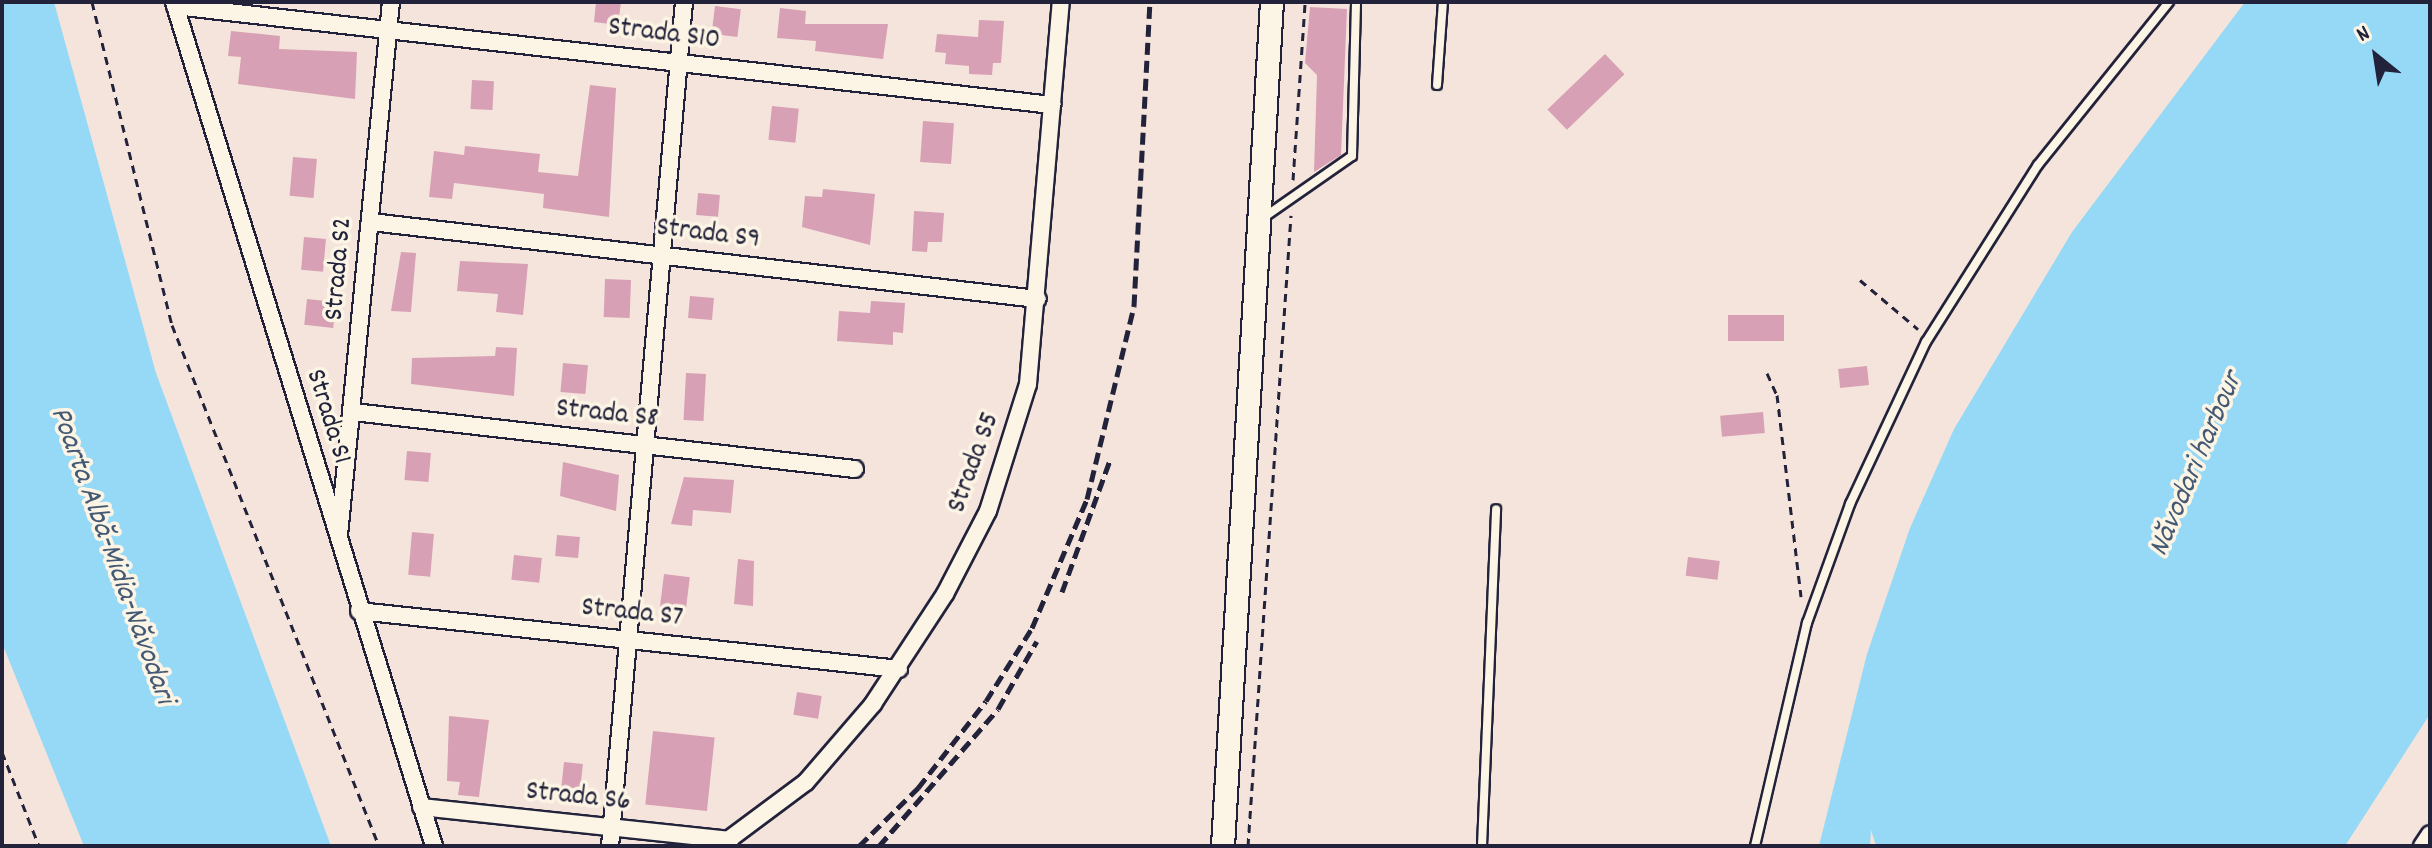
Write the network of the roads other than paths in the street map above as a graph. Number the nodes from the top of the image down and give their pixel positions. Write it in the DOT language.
graph roads {
  1 [pos="391,2"];
  2 [pos="684,2"];
  3 [pos="1061,2"];
  4 [pos="1272,2"];
  5 [pos="1356,2"];
  6 [pos="1443,2"];
  7 [pos="2169,2"];
  8 [pos="175,4"];
  9 [pos="389,29"];
  10 [pos="679,63"];
  11 [pos="1437,85"];
  12 [pos="1052,105"];
  13 [pos="1259,220"];
  14 [pos="371,222"];
  15 [pos="662,256"];
  16 [pos="1038,299"];
  17 [pos="353,412"];
  18 [pos="645,445"];
  19 [pos="855,469"];
  20 [pos="1496,509"];
  21 [pos="338,540"];
  22 [pos="359,611"];
  23 [pos="628,640"];
  24 [pos="899,669"];
  25 [pos="421,807"];
  26 [pos="611,828"];
  27 [pos="2430,834"];
  28 [pos="725,843"];
  29 [pos="434,846"];
  30 [pos="610,846"];
  31 [pos="1223,846"];
  32 [pos="1482,846"];
  33 [pos="1755,846"];
  34 [pos="2422,846"];
  1 -- 9 [label="street, Strada S2"];
  2 -- 10 [label="street"];
  3 -- 12 [label="street, Strada S5"];
  4 -- 13 [label="main road"];
  5 -- 13 [label="lane"];
  6 -- 11 [label="lane"];
  7 -- 33 [label="lane"];
  8 -- 9 [label="street, Strada S10"];
  8 -- 21 [label="street, Strada S1"];
  9 -- 10 [label="street, Strada S10"];
  9 -- 14 [label="street, Strada S2"];
  10 -- 12 [label="street, Strada S10"];
  10 -- 15 [label="street"];
  12 -- 16 [label="street, Strada S5"];
  13 -- 31 [label="main road"];
  14 -- 15 [label="street, Strada S9"];
  14 -- 17 [label="street, Strada S2"];
  15 -- 16 [label="street, Strada S9"];
  15 -- 18 [label="street"];
  16 -- 24 [label="street, Strada S5"];
  17 -- 18 [label="street, Strada S8"];
  17 -- 21 [label="street, Strada S2"];
  18 -- 19 [label="street, Strada S8"];
  18 -- 23 [label="street"];
  20 -- 32 [label="lane"];
  21 -- 22 [label="street, Strada S1"];
  22 -- 23 [label="street, Strada S7"];
  22 -- 25 [label="street, Strada S1"];
  23 -- 24 [label="street, Strada S7"];
  23 -- 26 [label="street"];
  24 -- 28 [label="street, Strada S5"];
  25 -- 26 [label="street, Strada S6"];
  25 -- 29 [label="street, Strada S1"];
  26 -- 28 [label="street, Strada S6"];
  26 -- 30 [label="street"];
  27 -- 34 [label="street"];
}
